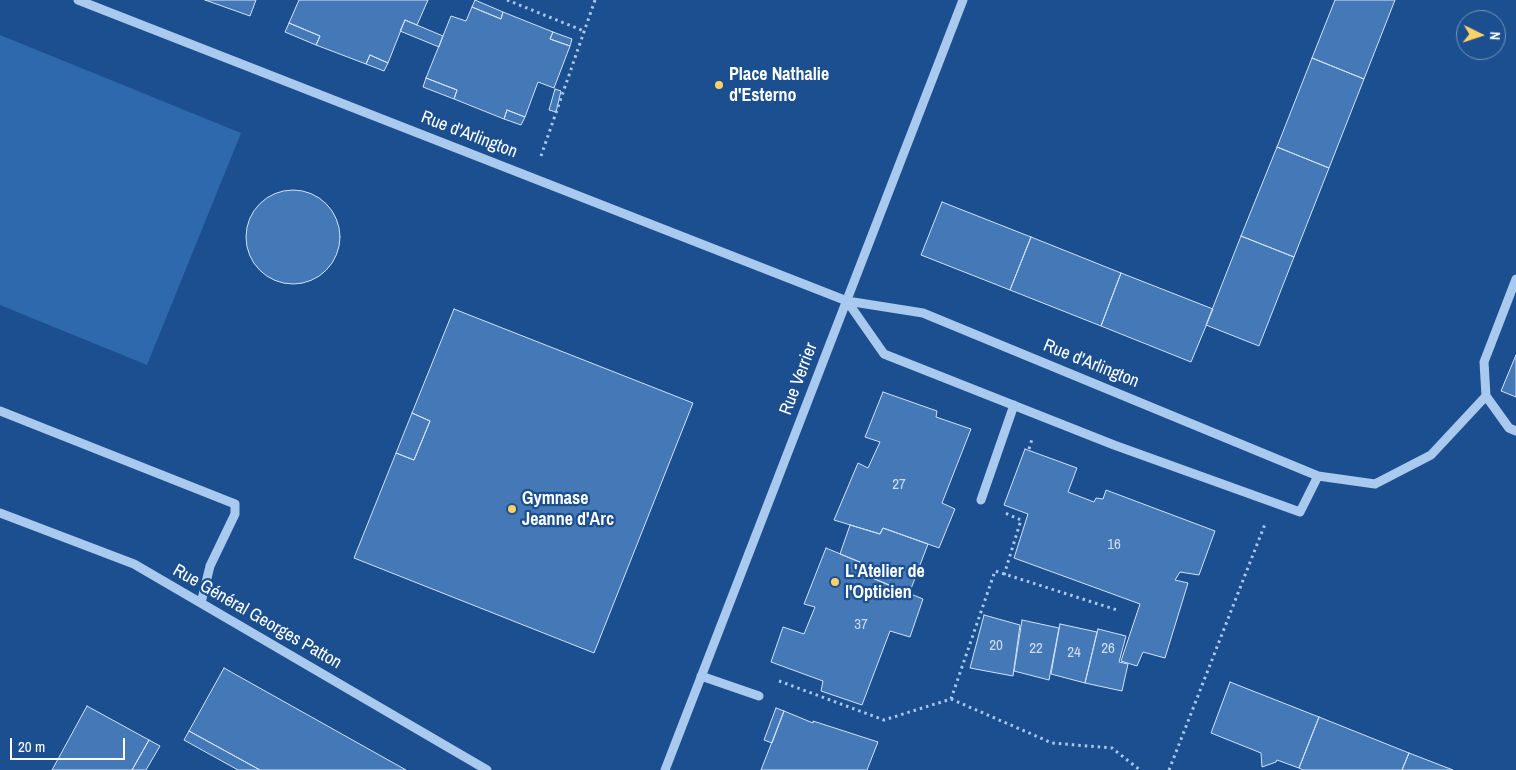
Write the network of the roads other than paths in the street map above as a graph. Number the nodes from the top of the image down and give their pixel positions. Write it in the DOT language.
graph roads {
  1 [pos="78,0"];
  2 [pos="963,0"];
  3 [pos="1516,279"];
  4 [pos="847,300"];
  5 [pos="1486,396"];
  6 [pos="1014,404"];
  7 [pos="0,410"];
  8 [pos="1516,431"];
  9 [pos="1318,476"];
  10 [pos="982,500"];
  11 [pos="0,513"];
  12 [pos="202,603"];
  13 [pos="701,676"];
  14 [pos="759,696"];
  15 [pos="487,770"];
  16 [pos="665,770"];
  1 -- 4 [label="street, Rue d'Arlington"];
  2 -- 4 [label="street, Rue Verrier"];
  3 -- 5 [label="street"];
  4 -- 6 [label="street"];
  4 -- 9 [label="street, Rue d'Arlington"];
  4 -- 13 [label="street, Rue Verrier"];
  5 -- 8 [label="street"];
  5 -- 9 [label="street, Rue d'Arlington"];
  6 -- 9 [label="street"];
  6 -- 10 [label="street"];
  7 -- 12 [label="street"];
  11 -- 12 [label="street, Rue Général Georges Patton"];
  12 -- 15 [label="street, Rue Général Georges Patton"];
  13 -- 14 [label="street"];
  13 -- 16 [label="street, Rue Verrier"];
}
